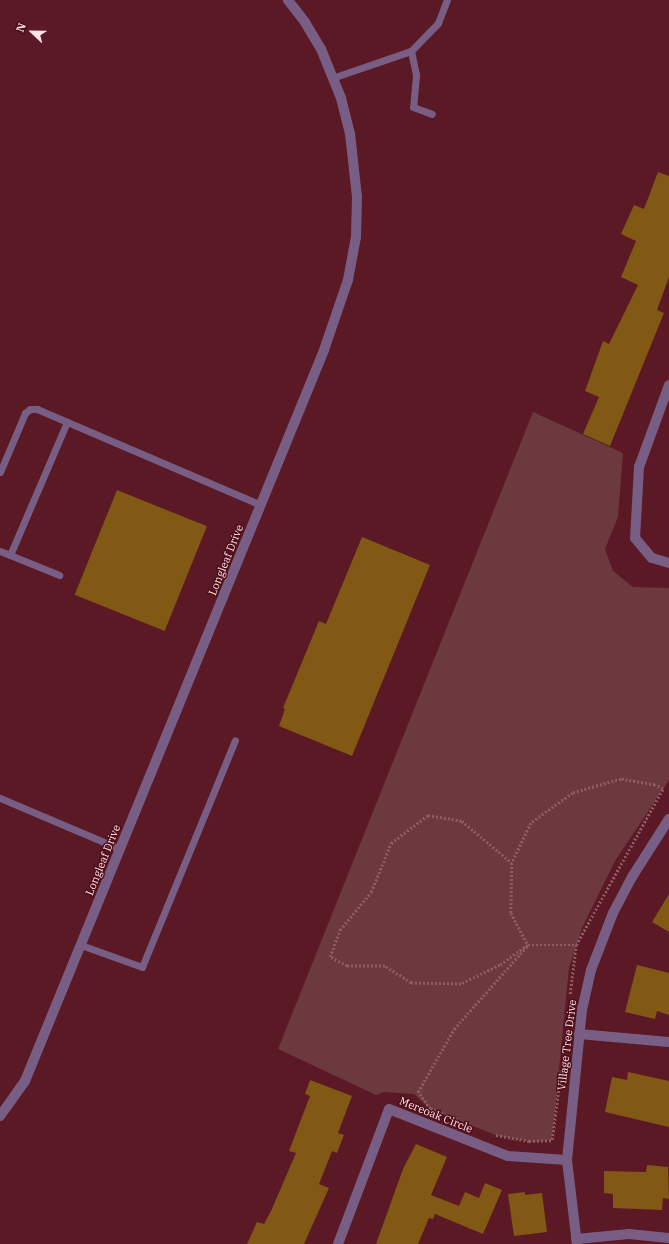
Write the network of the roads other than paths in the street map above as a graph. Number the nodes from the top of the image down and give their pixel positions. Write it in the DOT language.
graph roads {
  1 [pos="288,0"];
  2 [pos="447,0"];
  3 [pos="411,51"];
  4 [pos="332,78"];
  5 [pos="432,114"];
  6 [pos="669,385"];
  7 [pos="67,422"];
  8 [pos="0,472"];
  9 [pos="261,505"];
  10 [pos="0,551"];
  11 [pos="10,555"];
  12 [pos="669,563"];
  13 [pos="59,575"];
  14 [pos="235,740"];
  15 [pos="0,798"];
  16 [pos="669,819"];
  17 [pos="120,849"];
  18 [pos="81,945"];
  19 [pos="578,1034"];
  20 [pos="669,1042"];
  21 [pos="0,1116"];
  22 [pos="567,1160"];
  23 [pos="669,1238"];
  24 [pos="577,1241"];
  25 [pos="338,1244"];
  1 -- 4 [label="street, Longleaf Drive"];
  2 -- 3 [label="lane"];
  3 -- 4 [label="lane"];
  3 -- 5 [label="lane"];
  4 -- 9 [label="street, Longleaf Drive"];
  6 -- 12 [label="street"];
  7 -- 8 [label="lane"];
  7 -- 9 [label="lane"];
  7 -- 11 [label="lane"];
  9 -- 17 [label="street, Longleaf Drive"];
  10 -- 11 [label="lane"];
  11 -- 13 [label="lane"];
  14 -- 18 [label="lane"];
  15 -- 17 [label="lane"];
  16 -- 19 [label="street, Village Tree Drive"];
  17 -- 18 [label="street, Longleaf Drive"];
  18 -- 21 [label="street, Longleaf Drive"];
  19 -- 20 [label="street"];
  19 -- 22 [label="street, Village Tree Drive"];
  22 -- 24 [label="street, Village Tree Drive"];
  22 -- 25 [label="street, Mereoak Circle"];
  23 -- 24 [label="street"];
}
